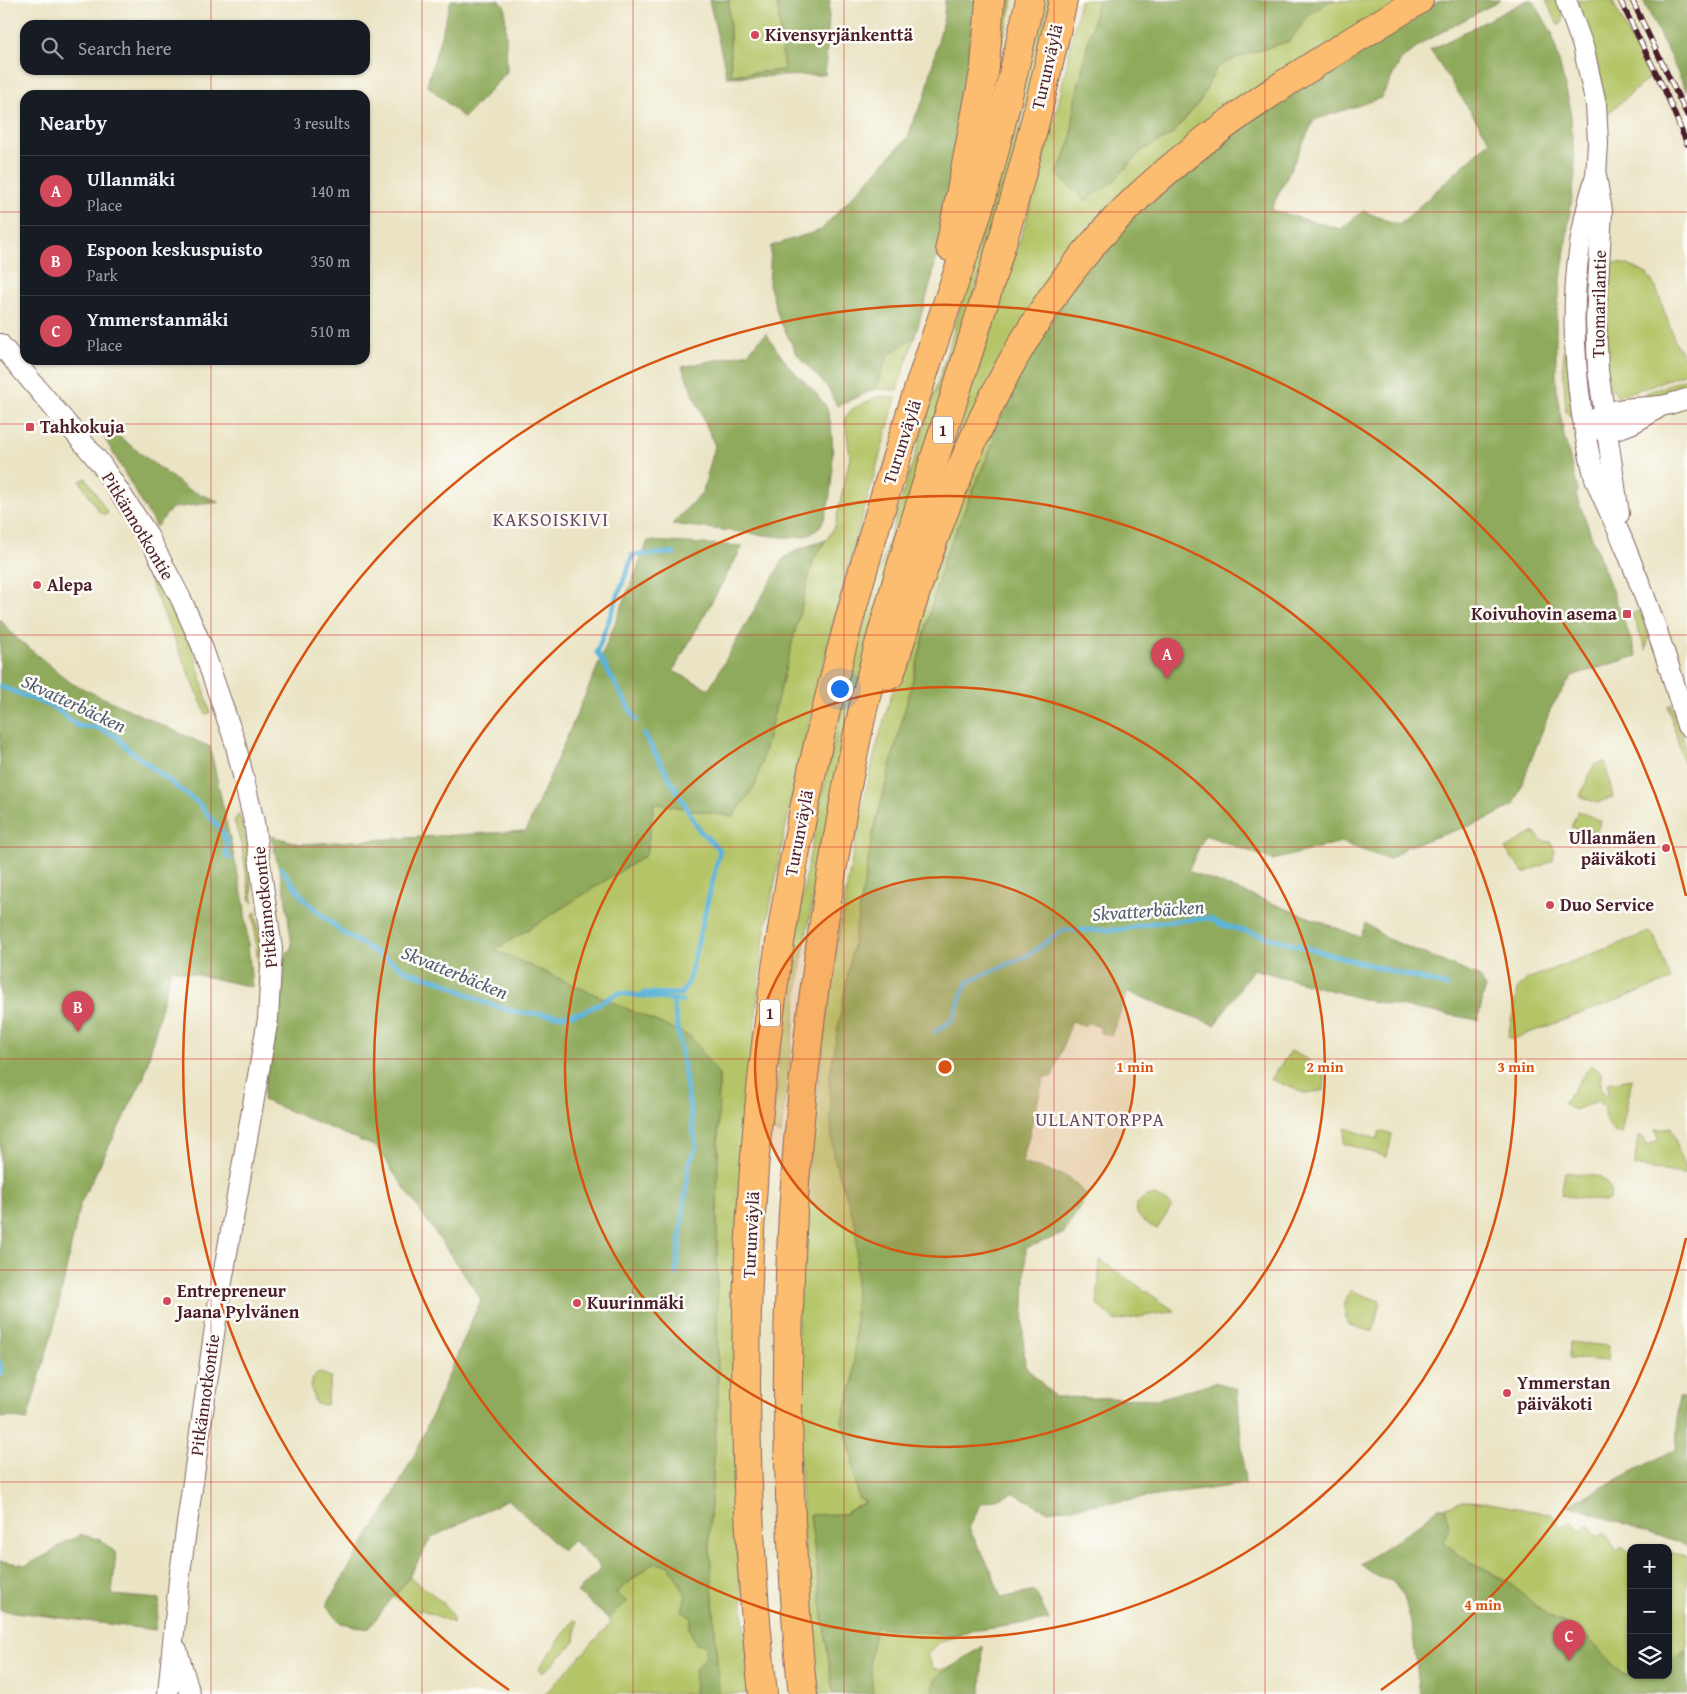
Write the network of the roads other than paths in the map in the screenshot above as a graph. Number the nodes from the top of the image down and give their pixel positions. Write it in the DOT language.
graph roads {
  1 [pos="990,0"];
  2 [pos="1030,0"];
  3 [pos="1063,0"];
  4 [pos="1419,0"];
  5 [pos="1566,0"];
  6 [pos="1596,176"];
  7 [pos="0,344"];
  8 [pos="931,351"];
  9 [pos="1687,399"];
  10 [pos="1605,422"];
  11 [pos="1584,427"];
  12 [pos="1624,544"];
  13 [pos="1687,726"];
  14 [pos="834,863"];
  15 [pos="173,1623"];
  16 [pos="168,1694"];
  17 [pos="190,1694"];
  18 [pos="763,1694"];
  19 [pos="803,1694"];
  1 -- 8 [label="highway"];
  2 -- 8 [label="highway, Turunväylä / 1"];
  3 -- 14 [label="highway, Turunväylä / 1"];
  4 -- 14 [label="highway"];
  5 -- 6 [label="street, Tuomarilantie"];
  6 -- 10 [label="street, Tuomarilantie"];
  6 -- 11 [label="street, Tuomarilantie"];
  7 -- 15 [label="street, Pitkännotkontie"];
  8 -- 18 [label="highway, Turunväylä / 1"];
  9 -- 10 [label="street"];
  10 -- 11 [label="street"];
  10 -- 12 [label="street, Tuomarilantie"];
  11 -- 12 [label="street, Tuomarilantie"];
  12 -- 13 [label="street"];
  14 -- 19 [label="highway, Turunväylä / 1"];
  15 -- 16 [label="street, Pitkännotkontie"];
  15 -- 17 [label="street, Pitkännotkontie"];
}
